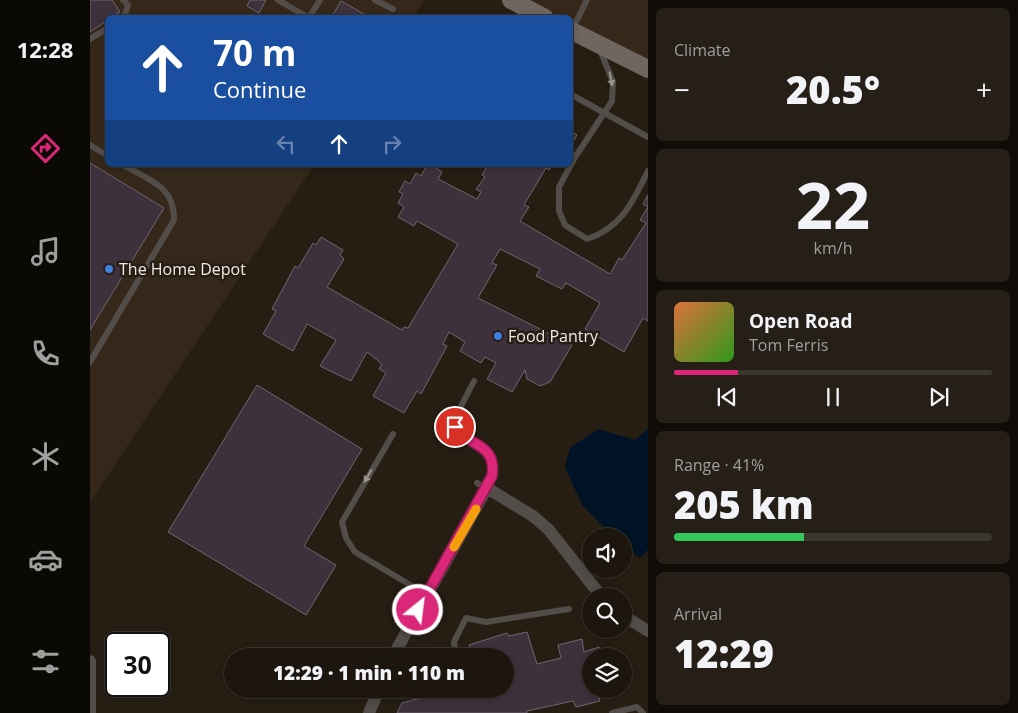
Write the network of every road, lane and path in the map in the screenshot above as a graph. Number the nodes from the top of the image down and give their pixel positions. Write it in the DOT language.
graph roads {
  1 [pos="123,0"];
  2 [pos="278,0"];
  3 [pos="320,0"];
  4 [pos="375,0"];
  5 [pos="512,0"];
  6 [pos="588,0"];
  7 [pos="393,10"];
  8 [pos="124,15"];
  9 [pos="304,15"];
  10 [pos="311,15"];
  11 [pos="540,15"];
  12 [pos="573,27"];
  13 [pos="105,30"];
  14 [pos="573,32"];
  15 [pos="90,39"];
  16 [pos="597,45"];
  17 [pos="648,69"];
  18 [pos="573,96"];
  19 [pos="605,114"];
  20 [pos="648,137"];
  21 [pos="90,145"];
  22 [pos="105,154"];
  23 [pos="573,160"];
  24 [pos="126,167"];
  25 [pos="569,167"];
  26 [pos="648,171"];
  27 [pos="90,362"];
  28 [pos="474,380"];
  29 [pos="393,434"];
  30 [pos="482,486"];
  31 [pos="595,588"];
  32 [pos="427,595"];
  33 [pos="569,609"];
  34 [pos="632,621"];
  35 [pos="648,631"];
  36 [pos="397,648"];
  37 [pos="455,648"];
  38 [pos="90,661"];
  39 [pos="375,698"];
  40 [pos="90,713"];
  41 [pos="369,713"];
  42 [pos="612,713"];
  43 [pos="643,713"];
  1 -- 8 [label="lane"];
  2 -- 9 [label="lane"];
  3 -- 10 [label="lane"];
  4 -- 7 [label="lane"];
  5 -- 11 [label="street"];
  6 -- 12 [label="lane"];
  13 -- 15 [label="lane"];
  14 -- 16 [label="street"];
  16 -- 17 [label="street"];
  16 -- 19 [label="lane, one-way"];
  18 -- 19 [label="lane"];
  19 -- 20 [label="lane"];
  19 -- 23 [label="lane"];
  21 -- 22 [label="lane"];
  24 -- 27 [label="lane"];
  25 -- 26 [label="lane"];
  28 -- 30 [label="lane"];
  29 -- 32 [label="lane, one-way"];
  30 -- 31 [label="street"];
  30 -- 32 [label="street"];
  32 -- 36 [label="street"];
  33 -- 37 [label="lane"];
  34 -- 35 [label="street"];
  38 -- 40 [label="street"];
  39 -- 41 [label="street"];
  42 -- 43 [label="lane"];
}
